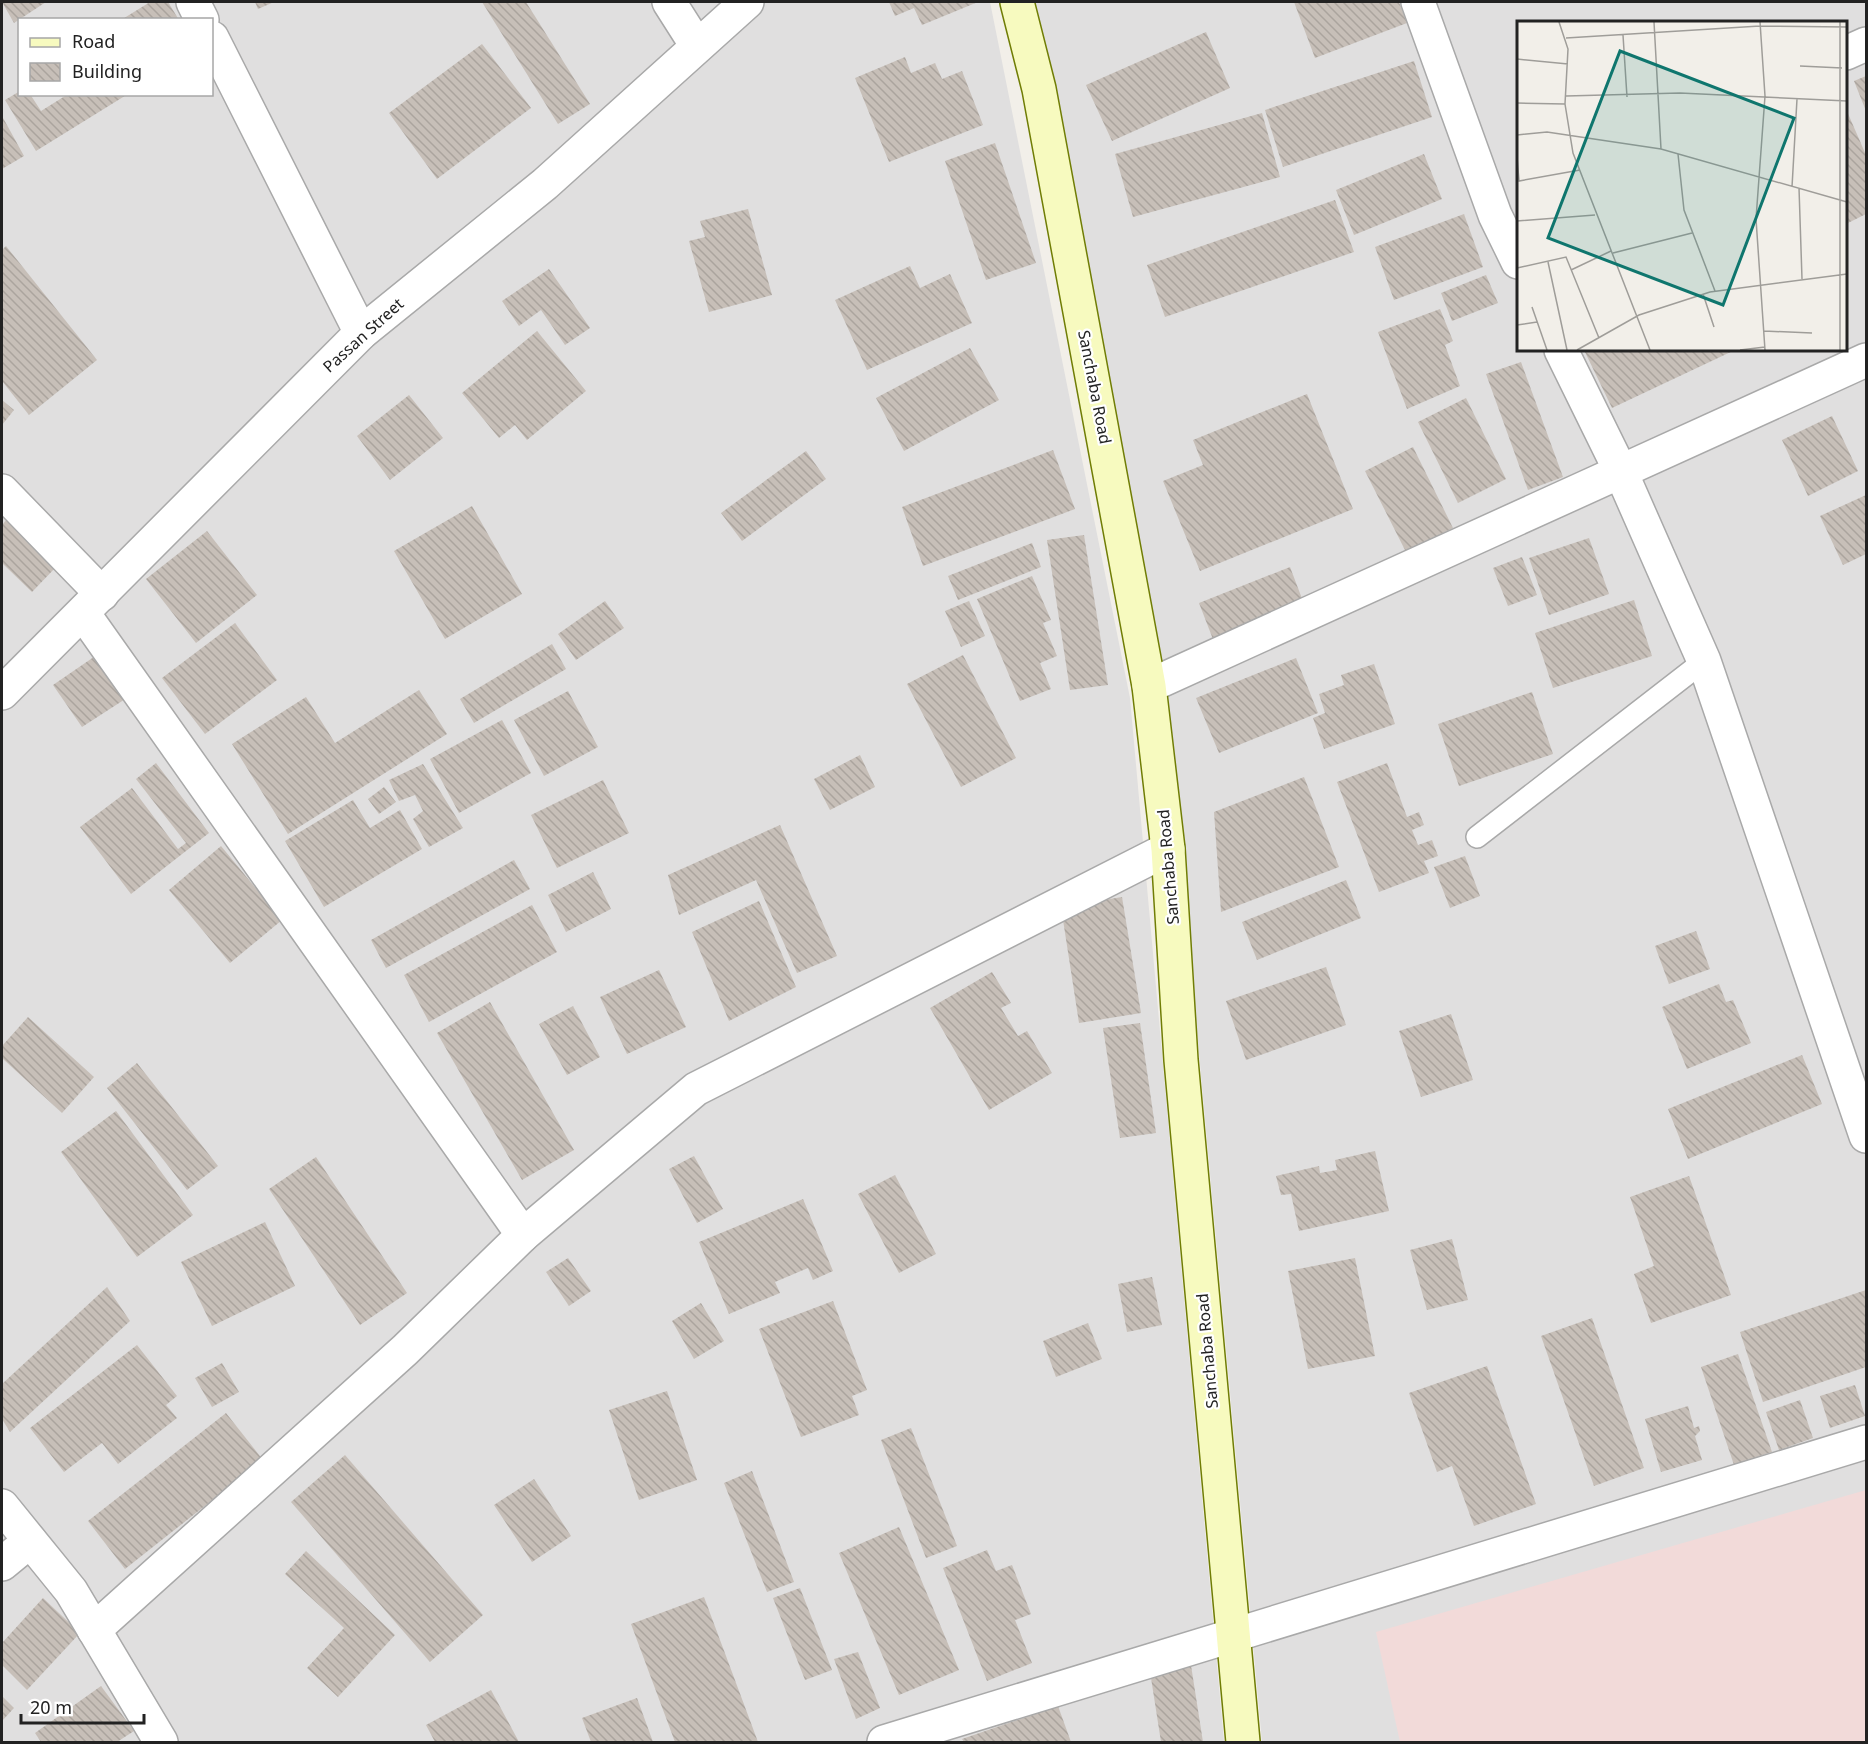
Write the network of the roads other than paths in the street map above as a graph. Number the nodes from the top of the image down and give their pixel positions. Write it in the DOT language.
graph roads {
  1 [pos="193,2"];
  2 [pos="669,2"];
  3 [pos="747,2"];
  4 [pos="1017,2"];
  5 [pos="1418,2"];
  6 [pos="201,18"];
  7 [pos="213,40"];
  8 [pos="1866,44"];
  9 [pos="697,46"];
  10 [pos="1847,52"];
  11 [pos="1507,209"];
  12 [pos="1517,257"];
  13 [pos="362,333"];
  14 [pos="1561,351"];
  15 [pos="1866,360"];
  16 [pos="1620,470"];
  17 [pos="2,491"];
  18 [pos="92,604"];
  19 [pos="1704,661"];
  20 [pos="1149,686"];
  21 [pos="2,693"];
  22 [pos="1477,837"];
  23 [pos="1168,849"];
  24 [pos="1866,1136"];
  25 [pos="523,1236"];
  26 [pos="1866,1442"];
  27 [pos="2,1506"];
  28 [pos="30,1541"];
  29 [pos="2,1564"];
  30 [pos="94,1630"];
  31 [pos="1232,1638"];
  32 [pos="161,1743"];
  33 [pos="884,1743"];
  34 [pos="1243,1743"];
  1 -- 6 [label="street"];
  2 -- 9 [label="street"];
  3 -- 9 [label="street, Passan Street"];
  4 -- 20 [label="street, Sanchaba Road"];
  5 -- 11 [label="street"];
  7 -- 13 [label="street"];
  8 -- 10 [label="street"];
  9 -- 13 [label="street, Passan Street"];
  11 -- 12 [label="street"];
  13 -- 18 [label="street, Passan Street"];
  14 -- 16 [label="street"];
  15 -- 16 [label="street"];
  16 -- 19 [label="street"];
  16 -- 20 [label="street"];
  17 -- 18 [label="street"];
  18 -- 21 [label="street, Passan Street"];
  18 -- 25 [label="street"];
  19 -- 22 [label="lane"];
  19 -- 24 [label="street"];
  20 -- 23 [label="street, Sanchaba Road"];
  23 -- 25 [label="street"];
  23 -- 31 [label="street, Sanchaba Road"];
  25 -- 30 [label="street"];
  26 -- 31 [label="street"];
  27 -- 28 [label="street"];
  28 -- 29 [label="street"];
  28 -- 30 [label="street"];
  30 -- 32 [label="street"];
  31 -- 33 [label="street"];
  31 -- 34 [label="street, Sanchaba Road"];
}
